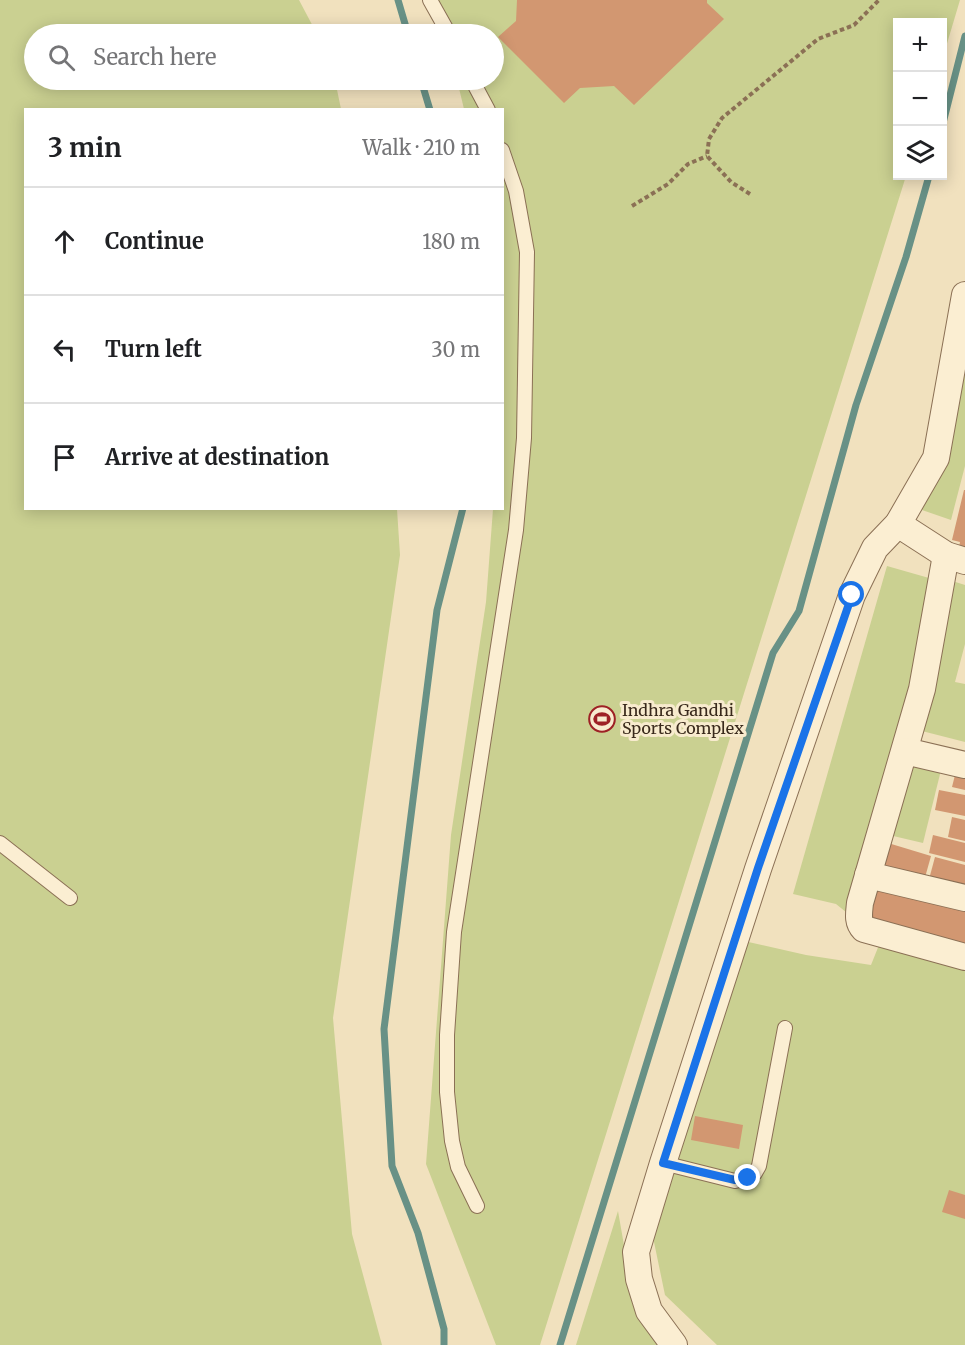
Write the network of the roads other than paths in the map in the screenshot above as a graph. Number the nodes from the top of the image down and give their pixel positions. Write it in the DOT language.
graph roads {
  1 [pos="430,0"];
  2 [pos="443,24"];
  3 [pos="477,90"];
  4 [pos="487,108"];
  5 [pos="504,156"];
  6 [pos="965,295"];
  7 [pos="897,524"];
  8 [pos="956,558"];
  9 [pos="904,751"];
  10 [pos="965,765"];
  11 [pos="0,843"];
  12 [pos="868,875"];
  13 [pos="70,898"];
  14 [pos="965,898"];
  15 [pos="965,957"];
  16 [pos="784,1028"];
  17 [pos="663,1163"];
  18 [pos="477,1206"];
  19 [pos="674,1345"];
  1 -- 2 [label="lane"];
  3 -- 4 [label="lane"];
  5 -- 18 [label="lane"];
  6 -- 7 [label="street"];
  7 -- 8 [label="street"];
  7 -- 17 [label="street"];
  8 -- 9 [label="street"];
  9 -- 10 [label="street"];
  9 -- 12 [label="street"];
  11 -- 13 [label="lane"];
  12 -- 14 [label="street"];
  12 -- 15 [label="street"];
  16 -- 17 [label="lane"];
  17 -- 19 [label="street"];
}
